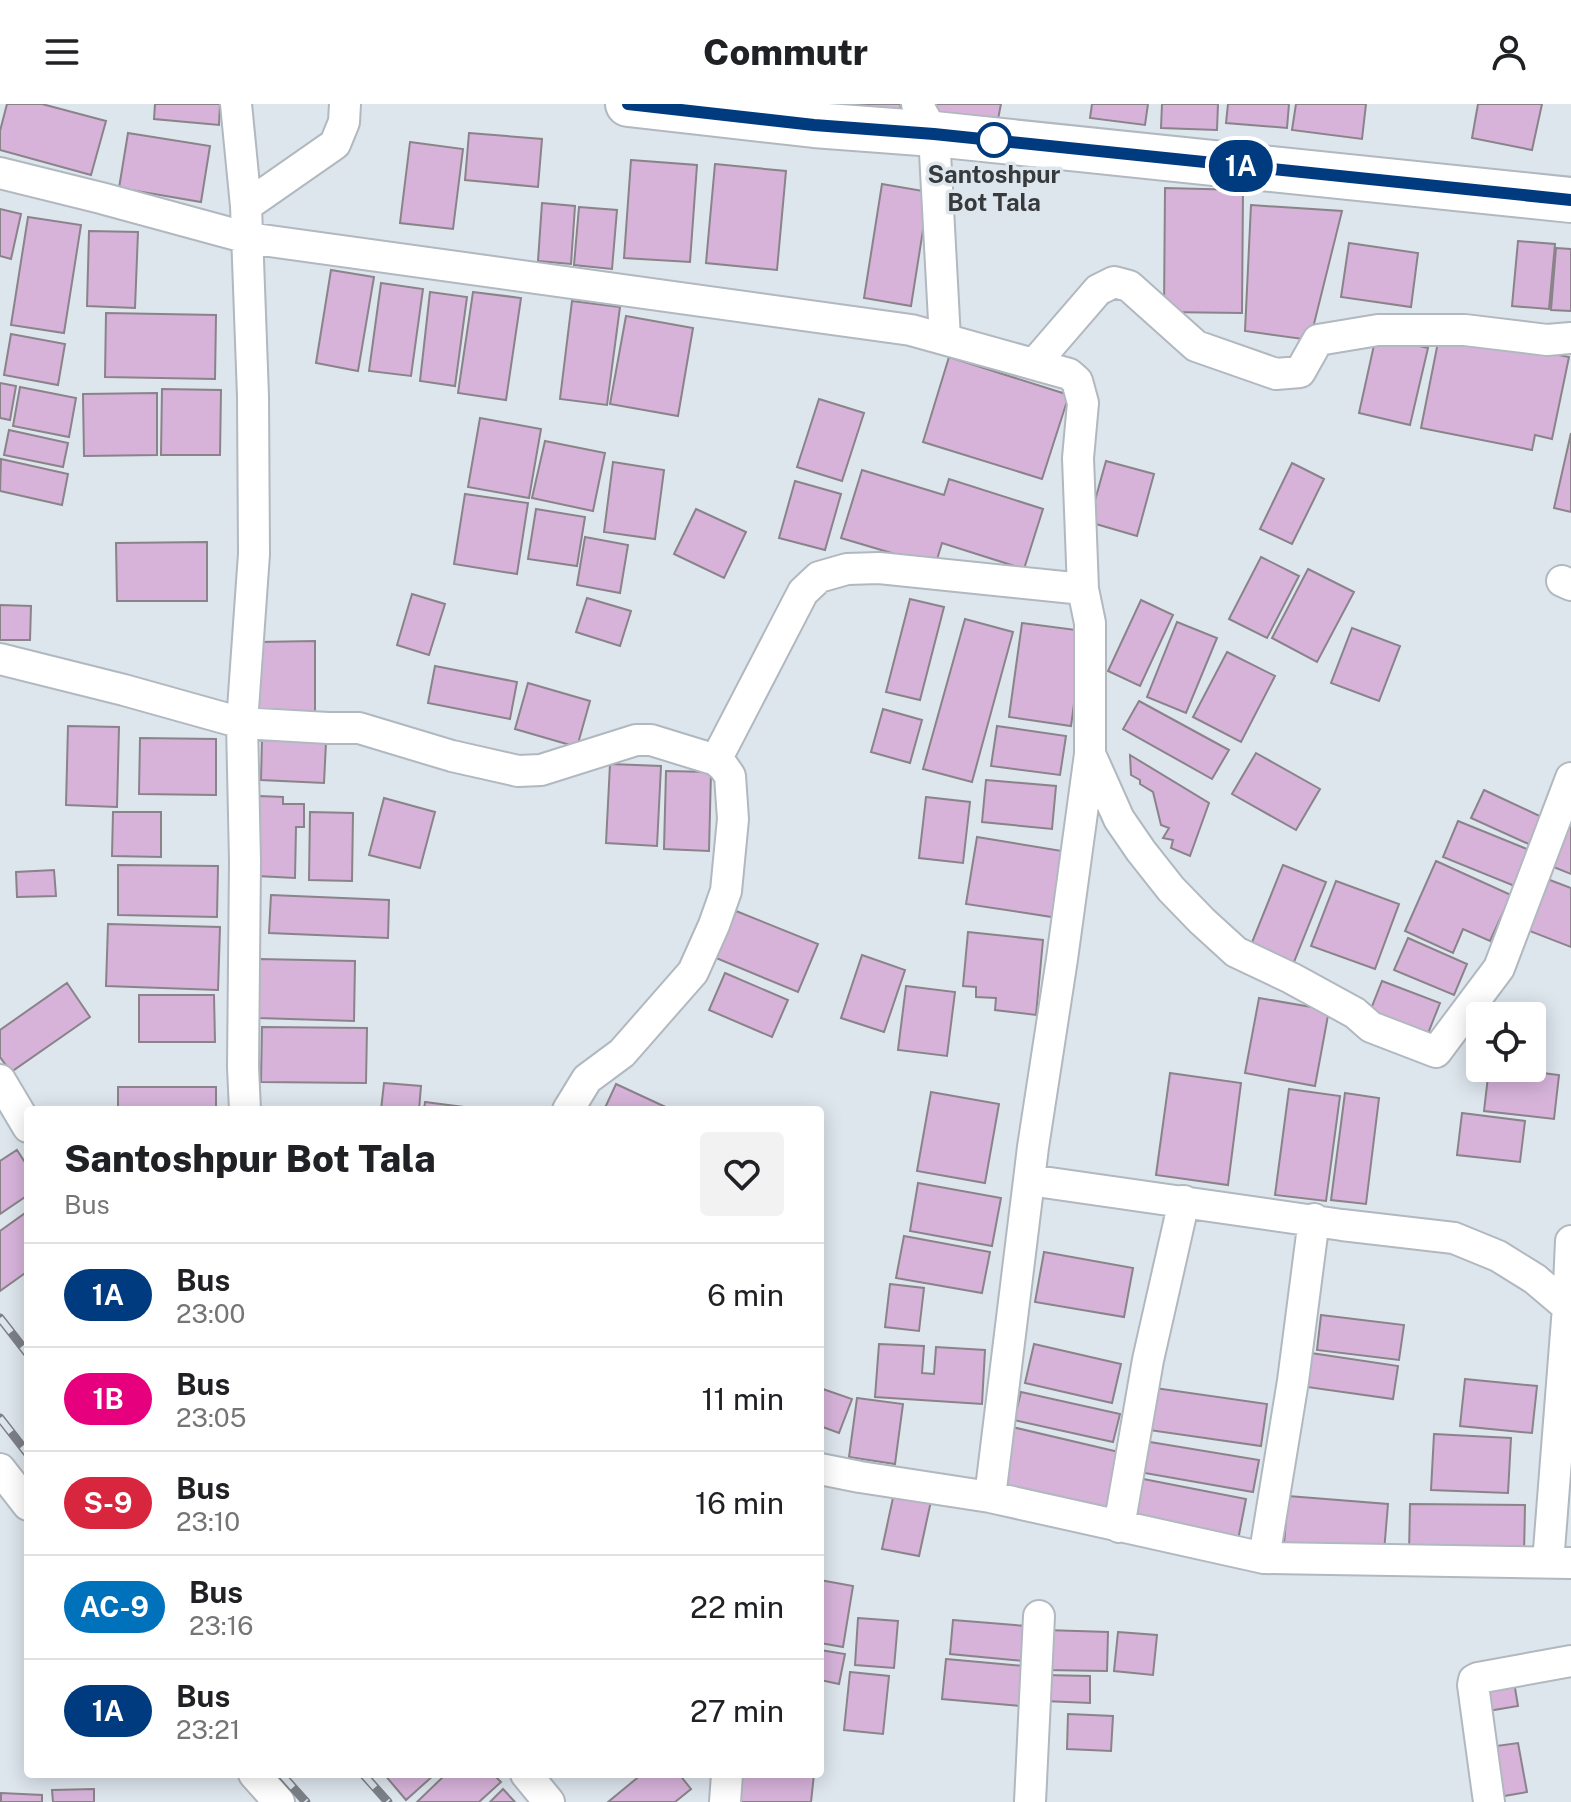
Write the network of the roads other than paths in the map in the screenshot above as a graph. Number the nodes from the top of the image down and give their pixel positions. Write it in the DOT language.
graph roads {
  1 [pos="236,104"];
  2 [pos="345,104"];
  3 [pos="628,104"];
  4 [pos="926,119"];
  5 [pos="0,173"];
  6 [pos="1571,200"];
  7 [pos="246,206"];
  8 [pos="248,238"];
  9 [pos="1571,338"];
  10 [pos="945,339"];
  11 [pos="1035,363"];
  12 [pos="1083,589"];
  13 [pos="0,659"];
  14 [pos="242,723"];
  15 [pos="1090,754"];
  16 [pos="716,760"];
  17 [pos="1571,778"];
  18 [pos="0,1080"];
  19 [pos="245,1106"];
  20 [pos="570,1106"];
  21 [pos="24,1120"];
  22 [pos="1029,1180"];
  23 [pos="1184,1201"];
  24 [pos="1314,1219"];
  25 [pos="1571,1241"];
  26 [pos="1570,1307"];
  27 [pos="0,1469"];
  28 [pos="824,1470"];
  29 [pos="990,1497"];
  30 [pos="24,1500"];
  31 [pos="1119,1527"];
  32 [pos="1264,1558"];
  33 [pos="1560,1563"];
  34 [pos="1039,1616"];
  35 [pos="1571,1661"];
  36 [pos="257,1778"];
  37 [pos="529,1778"];
  38 [pos="727,1778"];
  39 [pos="276,1801"];
  40 [pos="549,1802"];
  41 [pos="725,1802"];
  42 [pos="1030,1802"];
  43 [pos="1489,1802"];
  1 -- 7 [label="street"];
  2 -- 7 [label="street"];
  3 -- 4 [label="main road"];
  4 -- 6 [label="main road"];
  4 -- 10 [label="street"];
  5 -- 8 [label="street"];
  7 -- 8 [label="street"];
  8 -- 10 [label="street"];
  8 -- 14 [label="street"];
  9 -- 11 [label="street"];
  10 -- 11 [label="street"];
  11 -- 12 [label="street"];
  12 -- 15 [label="street"];
  12 -- 16 [label="street"];
  13 -- 14 [label="street"];
  14 -- 16 [label="street"];
  14 -- 19 [label="street"];
  15 -- 17 [label="street"];
  15 -- 22 [label="street"];
  16 -- 20 [label="street"];
  18 -- 21 [label="street"];
  22 -- 23 [label="street"];
  22 -- 29 [label="street"];
  23 -- 24 [label="street"];
  23 -- 31 [label="street"];
  24 -- 26 [label="street"];
  24 -- 32 [label="street"];
  25 -- 26 [label="street"];
  26 -- 33 [label="street"];
  27 -- 30 [label="street"];
  28 -- 29 [label="street"];
  29 -- 31 [label="street"];
  31 -- 32 [label="street"];
  32 -- 33 [label="street"];
  34 -- 42 [label="street"];
  35 -- 43 [label="street"];
  36 -- 39 [label="street"];
  37 -- 40 [label="street"];
  38 -- 41 [label="street"];
}
